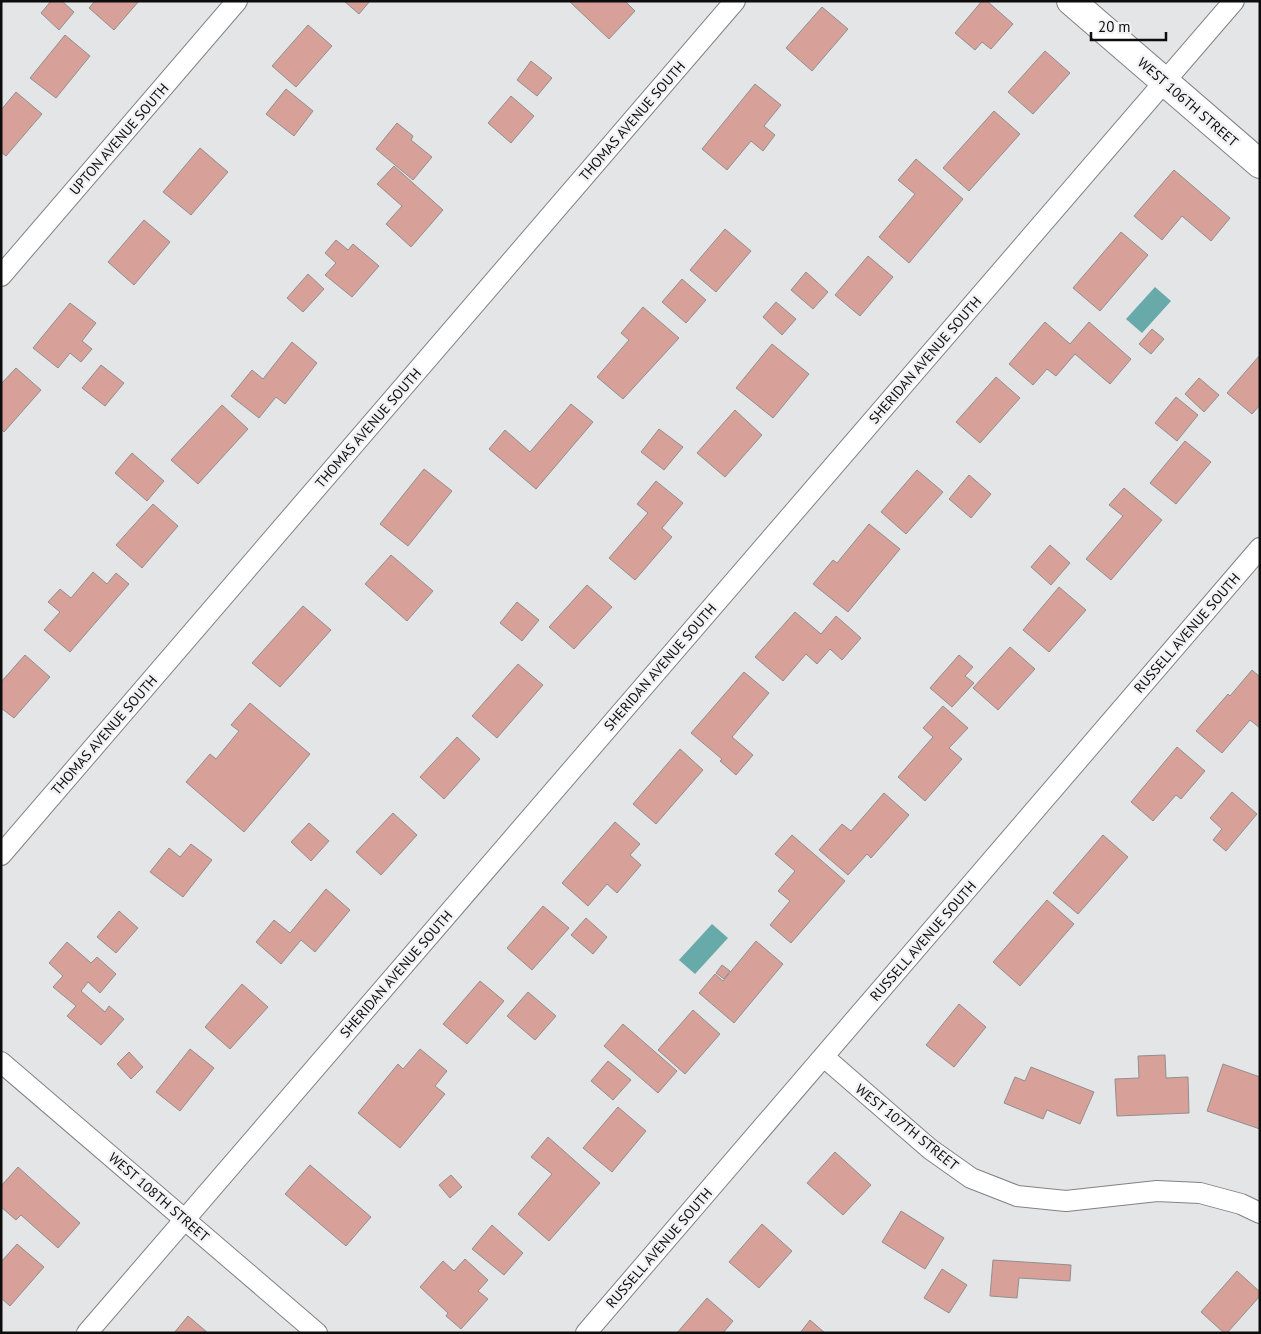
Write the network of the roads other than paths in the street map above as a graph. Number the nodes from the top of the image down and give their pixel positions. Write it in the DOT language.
graph roads {
  1 [pos="237,1"];
  2 [pos="735,1"];
  3 [pos="1071,1"];
  4 [pos="1234,1"];
  5 [pos="1164,81"];
  6 [pos="1260,164"];
  7 [pos="1,276"];
  8 [pos="1260,548"];
  9 [pos="1,855"];
  10 [pos="824,1057"];
  11 [pos="1,1062"];
  12 [pos="1260,1213"];
  13 [pos="185,1219"];
  14 [pos="87,1333"];
  15 [pos="317,1333"];
  16 [pos="586,1333"];
  1 -- 7 [label="street, UPTON AVENUE SOUTH"];
  2 -- 9 [label="street, THOMAS AVENUE SOUTH"];
  3 -- 5 [label="street, WEST 106TH STREET"];
  4 -- 5 [label="street, SHERIDAN AVENUE SOUTH"];
  5 -- 6 [label="street, WEST 106TH STREET"];
  5 -- 13 [label="street, SHERIDAN AVENUE SOUTH"];
  8 -- 10 [label="street, RUSSELL AVENUE SOUTH"];
  10 -- 12 [label="street, WEST 107TH STREET"];
  10 -- 16 [label="street, RUSSELL AVENUE SOUTH"];
  11 -- 13 [label="street, WEST 108TH STREET"];
  13 -- 14 [label="street, SHERIDAN AVENUE SOUTH"];
  13 -- 15 [label="street, WEST 108TH STREET"];
}
